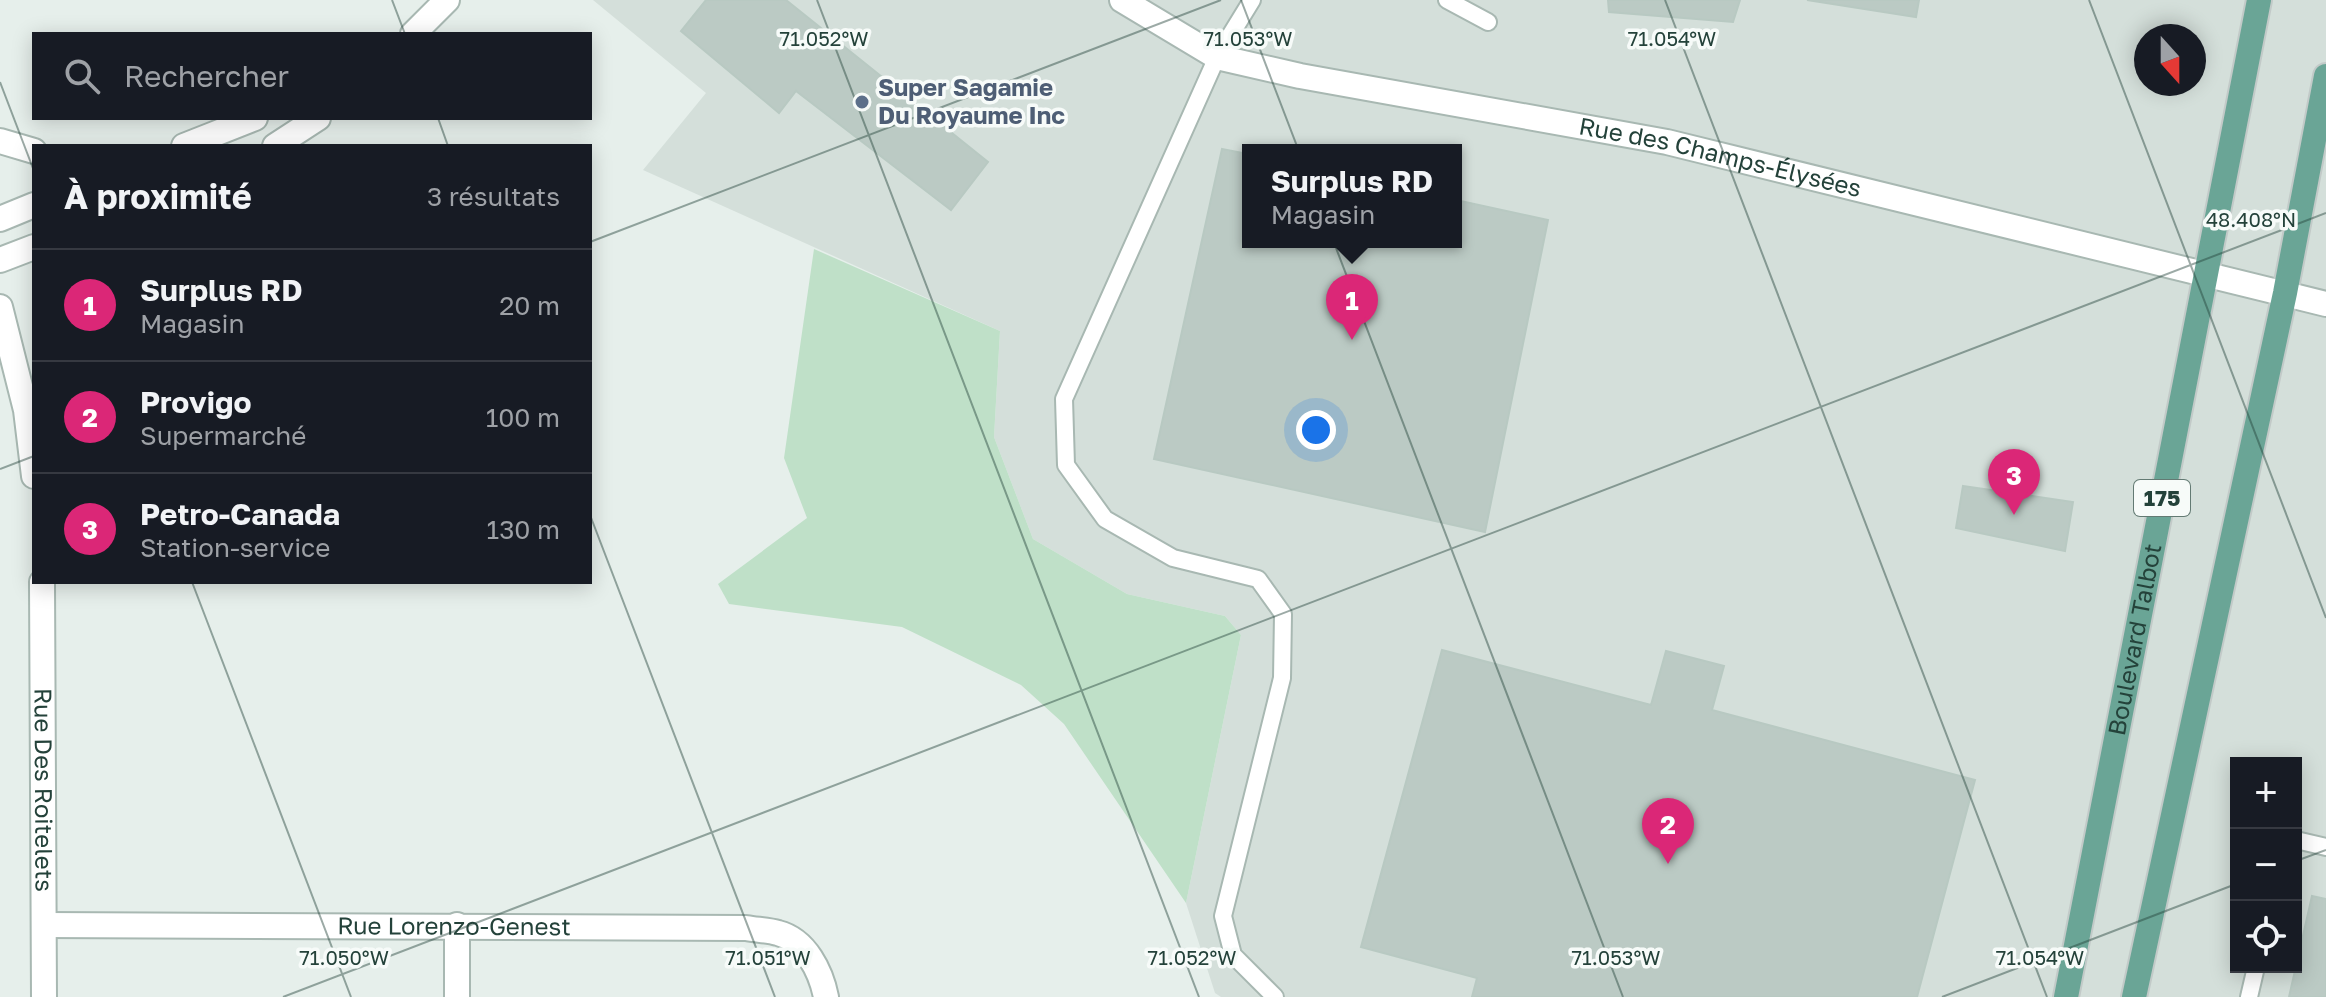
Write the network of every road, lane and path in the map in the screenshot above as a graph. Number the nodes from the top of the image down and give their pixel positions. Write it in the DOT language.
graph roads {
  1 [pos="447,0"];
  2 [pos="1122,0"];
  3 [pos="1252,0"];
  4 [pos="1447,0"];
  5 [pos="2259,0"];
  6 [pos="1488,22"];
  7 [pos="415,32"];
  8 [pos="1217,57"];
  9 [pos="2326,76"];
  10 [pos="250,120"];
  11 [pos="315,120"];
  12 [pos="0,141"];
  13 [pos="189,144"];
  14 [pos="278,144"];
  15 [pos="32,150"];
  16 [pos="32,206"];
  17 [pos="0,219"];
  18 [pos="32,248"];
  19 [pos="0,260"];
  20 [pos="2206,274"];
  21 [pos="2285,293"];
  22 [pos="2326,304"];
  23 [pos="0,307"];
  24 [pos="30,400"];
  25 [pos="32,438"];
  26 [pos="42,584"];
  27 [pos="2302,841"];
  28 [pos="2326,847"];
  29 [pos="44,925"];
  30 [pos="457,925"];
  31 [pos="2255,973"];
  32 [pos="44,997"];
  33 [pos="457,997"];
  34 [pos="826,997"];
  35 [pos="1275,997"];
  36 [pos="2066,997"];
  37 [pos="2134,997"];
  38 [pos="2249,997"];
  1 -- 7 [label="street"];
  2 -- 8 [label="street, Rue des Champs-Élysées"];
  3 -- 8 [label="lane"];
  4 -- 6 [label="lane"];
  5 -- 20 [label="main road, Boulevard Talbot / 175"];
  8 -- 20 [label="street, Rue des Champs-Élysées"];
  8 -- 35 [label="lane"];
  9 -- 21 [label="main road"];
  10 -- 13 [label="street"];
  11 -- 14 [label="street"];
  12 -- 15 [label="street"];
  16 -- 17 [label="street"];
  18 -- 19 [label="street"];
  20 -- 21 [label="street, Rue des Champs-Élysées"];
  20 -- 36 [label="main road, Boulevard Talbot / 175"];
  21 -- 22 [label="street, Rue des Champs-Élysées"];
  21 -- 37 [label="main road"];
  23 -- 24 [label="street"];
  24 -- 25 [label="street"];
  26 -- 29 [label="street, Rue Des Roitelets"];
  27 -- 28 [label="lane"];
  29 -- 30 [label="street, Rue Lorenzo-Genest"];
  29 -- 32 [label="street, Rue Des Roitelets"];
  30 -- 33 [label="street"];
  30 -- 34 [label="street, Rue Lorenzo-Genest"];
  31 -- 38 [label="lane"];
}
